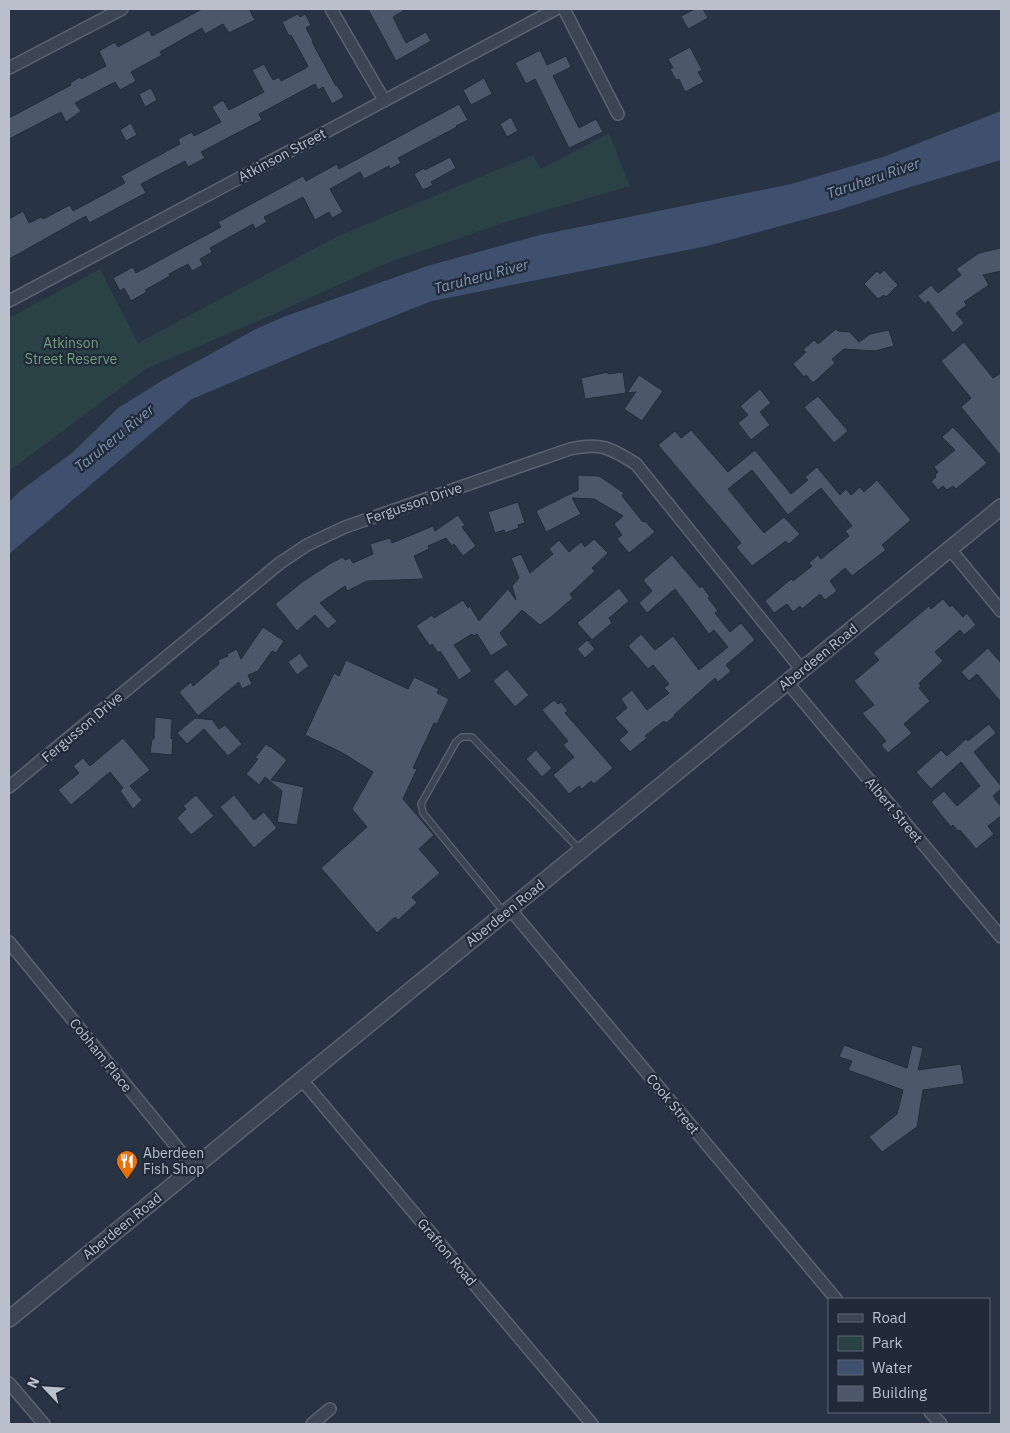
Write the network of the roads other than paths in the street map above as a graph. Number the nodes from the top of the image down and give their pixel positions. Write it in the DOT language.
graph roads {
  1 [pos="122,9"];
  2 [pos="330,9"];
  3 [pos="556,9"];
  4 [pos="564,9"];
  5 [pos="9,68"];
  6 [pos="384,100"];
  7 [pos="618,114"];
  8 [pos="9,301"];
  9 [pos="1001,507"];
  10 [pos="950,549"];
  11 [pos="1001,611"];
  12 [pos="802,670"];
  13 [pos="787,682"];
  14 [pos="9,787"];
  15 [pos="581,851"];
  16 [pos="507,911"];
  17 [pos="1001,938"];
  18 [pos="9,942"];
  19 [pos="302,1080"];
  20 [pos="194,1168"];
  21 [pos="835,1298"];
  22 [pos="9,1319"];
  23 [pos="9,1383"];
  24 [pos="330,1408"];
  25 [pos="931,1413"];
  26 [pos="44,1424"];
  27 [pos="312,1424"];
  28 [pos="592,1424"];
  29 [pos="941,1424"];
  1 -- 5 [label="street"];
  2 -- 6 [label="street"];
  3 -- 6 [label="street, Atkinson Street"];
  4 -- 7 [label="street"];
  6 -- 8 [label="street, Atkinson Street"];
  9 -- 10 [label="street, Aberdeen Road"];
  10 -- 11 [label="street"];
  10 -- 12 [label="street, Aberdeen Road"];
  12 -- 13 [label="street, Aberdeen Road"];
  12 -- 14 [label="street, Fergusson Drive"];
  13 -- 15 [label="street, Aberdeen Road"];
  13 -- 17 [label="street, Albert Street"];
  15 -- 16 [label="street, Aberdeen Road"];
  15 -- 16 [label="lane"];
  16 -- 19 [label="street, Aberdeen Road"];
  16 -- 21 [label="street, Cook Street"];
  18 -- 20 [label="street, Cobham Place"];
  19 -- 20 [label="street, Aberdeen Road"];
  19 -- 28 [label="street, Grafton Road"];
  20 -- 22 [label="street, Aberdeen Road"];
  23 -- 26 [label="street"];
  24 -- 27 [label="street"];
  25 -- 29 [label="street"];
}
